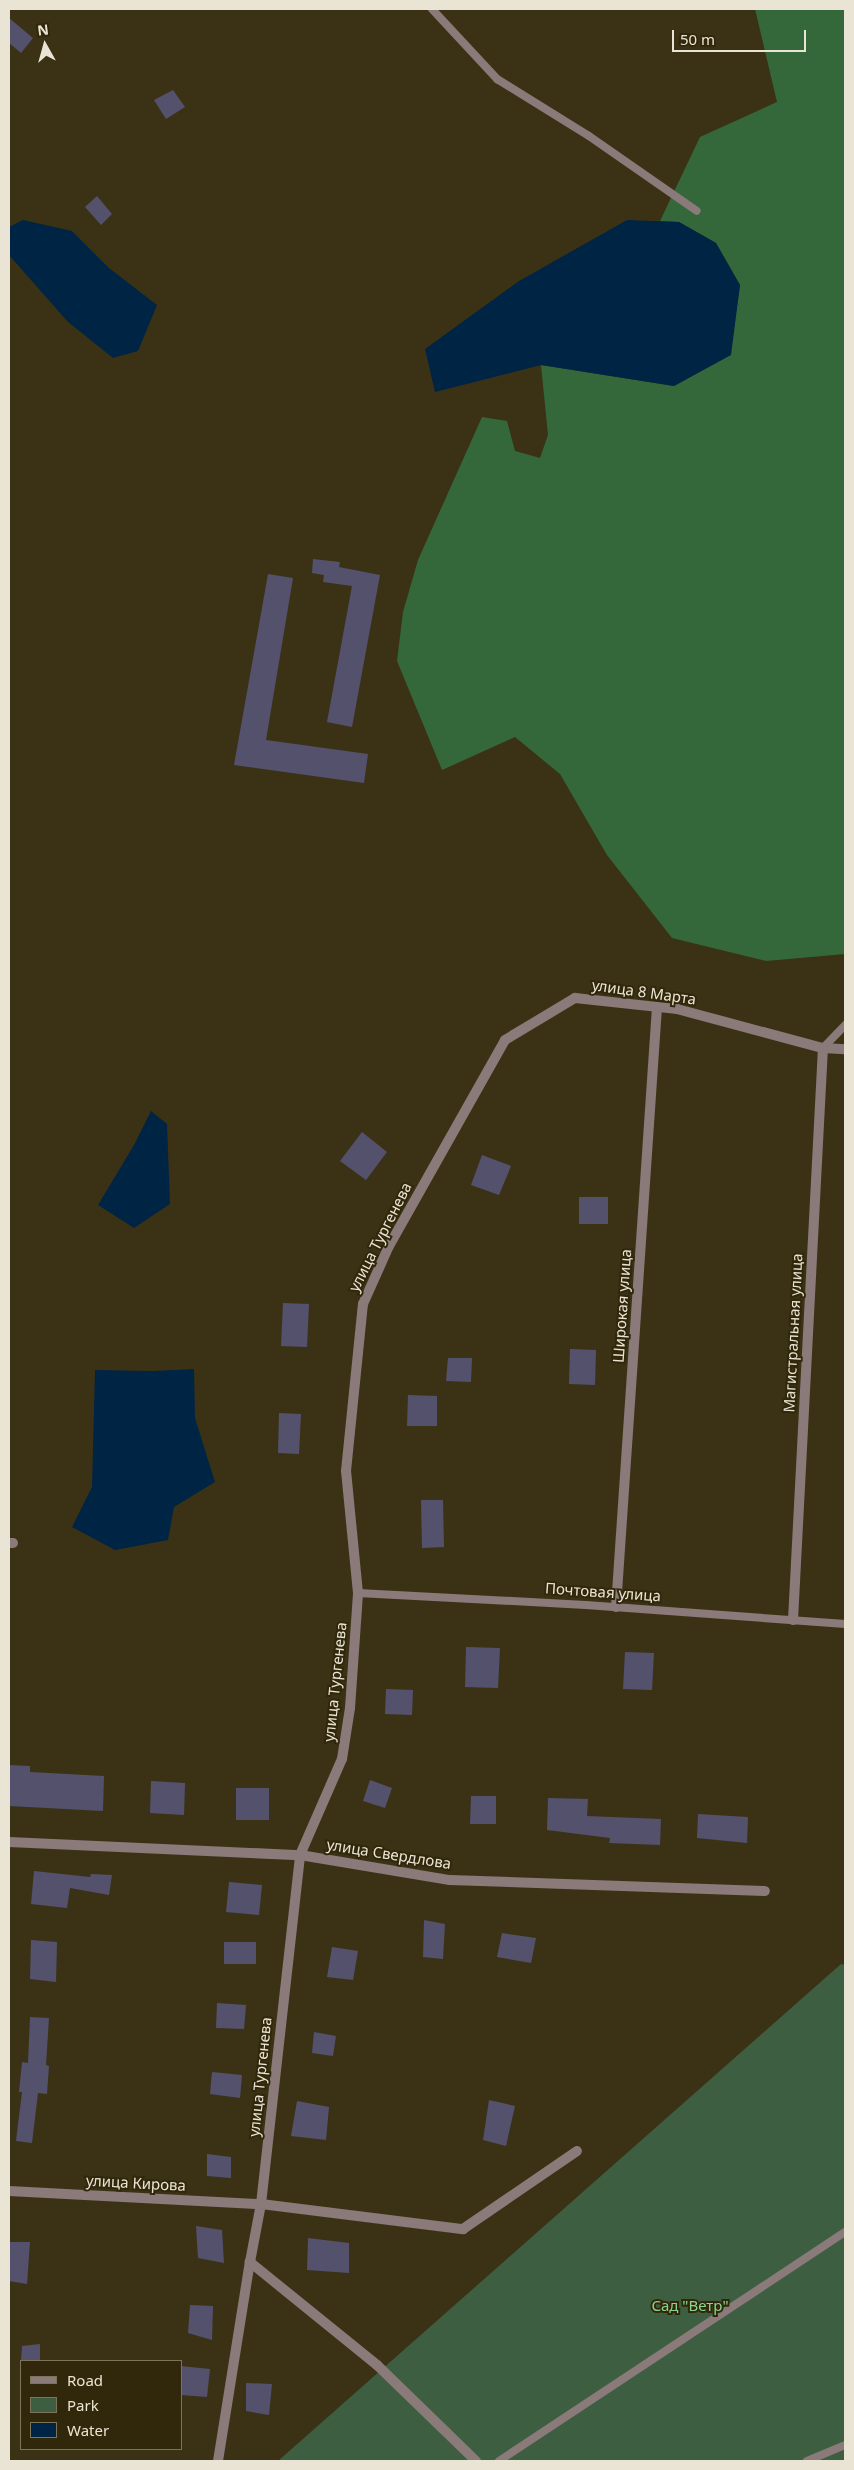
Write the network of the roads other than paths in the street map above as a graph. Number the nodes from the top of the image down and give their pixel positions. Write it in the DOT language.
graph roads {
  1 [pos="432,9"];
  2 [pos="697,211"];
  3 [pos="657,1007"];
  4 [pos="845,1025"];
  5 [pos="505,1040"];
  6 [pos="823,1048"];
  7 [pos="845,1049"];
  8 [pos="358,1593"];
  9 [pos="616,1607"];
  10 [pos="793,1620"];
  11 [pos="845,1624"];
  12 [pos="9,1842"];
  13 [pos="300,1855"];
  14 [pos="765,1891"];
  15 [pos="576,2151"];
  16 [pos="9,2191"];
  17 [pos="261,2204"];
  18 [pos="845,2232"];
  19 [pos="250,2262"];
  20 [pos="845,2445"];
  21 [pos="218,2461"];
  22 [pos="476,2461"];
  23 [pos="499,2461"];
  24 [pos="807,2461"];
  1 -- 2 [label="lane"];
  3 -- 5 [label="street, улица 8 Марта"];
  3 -- 6 [label="street, улица 8 Марта"];
  3 -- 9 [label="street, Широкая улица"];
  4 -- 6 [label="lane"];
  5 -- 8 [label="street, улица Тургенева"];
  6 -- 7 [label="street, улица 8 Марта"];
  6 -- 10 [label="street, Магистральная улица"];
  8 -- 9 [label="lane, Почтовая улица"];
  8 -- 13 [label="street, улица Тургенева"];
  9 -- 10 [label="lane, Почтовая улица"];
  10 -- 11 [label="lane, Почтовая улица"];
  12 -- 13 [label="street, улица Свердлова"];
  13 -- 14 [label="street, улица Свердлова"];
  13 -- 17 [label="street, улица Тургенева"];
  15 -- 17 [label="street, улица Кирова"];
  16 -- 17 [label="street, улица Кирова"];
  17 -- 19 [label="street, улица Тургенева"];
  18 -- 23 [label="lane"];
  19 -- 21 [label="street, улица Тургенева"];
  19 -- 22 [label="street"];
  20 -- 24 [label="lane"];
}
